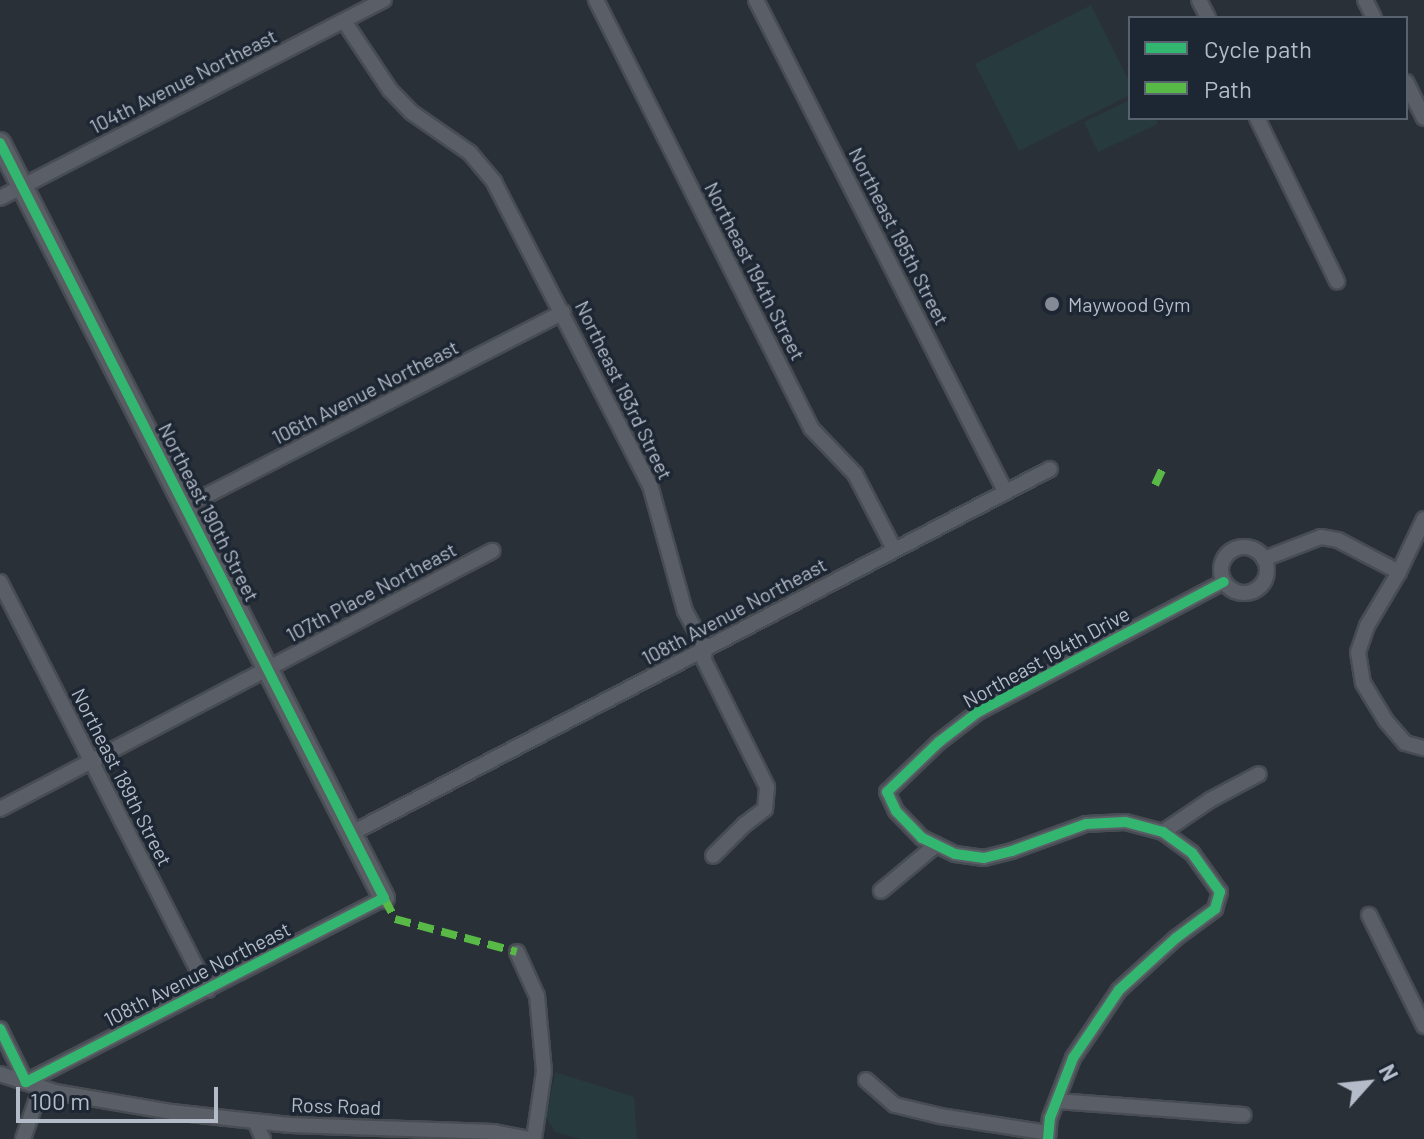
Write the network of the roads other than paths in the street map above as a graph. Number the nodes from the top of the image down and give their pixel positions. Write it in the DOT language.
graph roads {
  1 [pos="384,0"];
  2 [pos="596,0"];
  3 [pos="756,0"];
  4 [pos="344,21"];
  5 [pos="1408,86"];
  6 [pos="1424,118"];
  7 [pos="1258,120"];
  8 [pos="0,143"];
  9 [pos="22,186"];
  10 [pos="0,198"];
  11 [pos="1337,281"];
  12 [pos="563,312"];
  13 [pos="1050,469"];
  14 [pos="1005,491"];
  15 [pos="186,506"];
  16 [pos="1424,519"];
  17 [pos="894,549"];
  18 [pos="492,551"];
  19 [pos="1264,559"];
  20 [pos="1399,572"];
  21 [pos="0,582"];
  22 [pos="1224,582"];
  23 [pos="705,648"];
  24 [pos="268,668"];
  25 [pos="1424,748"];
  26 [pos="92,762"];
  27 [pos="1259,774"];
  28 [pos="0,809"];
  29 [pos="1163,832"];
  30 [pos="352,833"];
  31 [pos="936,845"];
  32 [pos="713,856"];
  33 [pos="881,891"];
  34 [pos="384,898"];
  35 [pos="1369,915"];
  36 [pos="517,952"];
  37 [pos="208,990"];
  38 [pos="1424,1026"];
  39 [pos="0,1029"];
  40 [pos="0,1074"];
  41 [pos="866,1080"];
  42 [pos="34,1084"];
  43 [pos="1057,1101"];
  44 [pos="1243,1115"];
  45 [pos="255,1121"];
  46 [pos="1048,1136"];
  47 [pos="23,1139"];
  48 [pos="263,1139"];
  49 [pos="532,1139"];
  1 -- 4 [label="street, 104th Avenue Northeast"];
  2 -- 17 [label="street, Northeast 194th Street"];
  3 -- 14 [label="street, Northeast 195th Street"];
  4 -- 9 [label="street, 104th Avenue Northeast"];
  4 -- 12 [label="street, Northeast 193rd Street"];
  5 -- 6 [label="street"];
  7 -- 11 [label="street"];
  8 -- 9 [label="street, Northeast 190th Street"];
  9 -- 10 [label="street, 104th Avenue Northeast"];
  9 -- 15 [label="street, Northeast 190th Street"];
  12 -- 15 [label="street, 106th Avenue Northeast"];
  12 -- 23 [label="street, Northeast 193rd Street"];
  13 -- 14 [label="street, 108th Avenue Northeast"];
  14 -- 17 [label="street, 108th Avenue Northeast"];
  15 -- 24 [label="street, Northeast 190th Street"];
  16 -- 20 [label="street"];
  17 -- 23 [label="street, 108th Avenue Northeast"];
  18 -- 24 [label="street, 107th Place Northeast"];
  19 -- 20 [label="street"];
  19 -- 22 [label="street"];
  19 -- 22 [label="street"];
  20 -- 25 [label="street"];
  21 -- 26 [label="street, Northeast 189th Street"];
  22 -- 31 [label="street, Northeast 194th Drive"];
  23 -- 30 [label="street, 108th Avenue Northeast"];
  23 -- 32 [label="street, Northeast 193rd Street"];
  24 -- 26 [label="street, 107th Place Northeast"];
  24 -- 30 [label="street, Northeast 190th Street"];
  26 -- 28 [label="street, 107th Place Northeast"];
  26 -- 37 [label="street, Northeast 189th Street"];
  27 -- 29 [label="street"];
  29 -- 31 [label="street, Northeast 194th Drive"];
  29 -- 43 [label="street, Northeast 194th Drive"];
  30 -- 34 [label="street, Northeast 190th Street"];
  31 -- 33 [label="street"];
  34 -- 37 [label="street, 108th Avenue Northeast"];
  35 -- 38 [label="street"];
  36 -- 49 [label="street"];
  37 -- 42 [label="street, 108th Avenue Northeast"];
  39 -- 42 [label="street"];
  40 -- 42 [label="street, Ross Road"];
  41 -- 46 [label="street"];
  42 -- 45 [label="street, Ross Road"];
  42 -- 47 [label="street"];
  43 -- 44 [label="street"];
  43 -- 46 [label="street, Northeast 194th Drive"];
  45 -- 48 [label="street"];
  45 -- 49 [label="street, Ross Road"];
}
